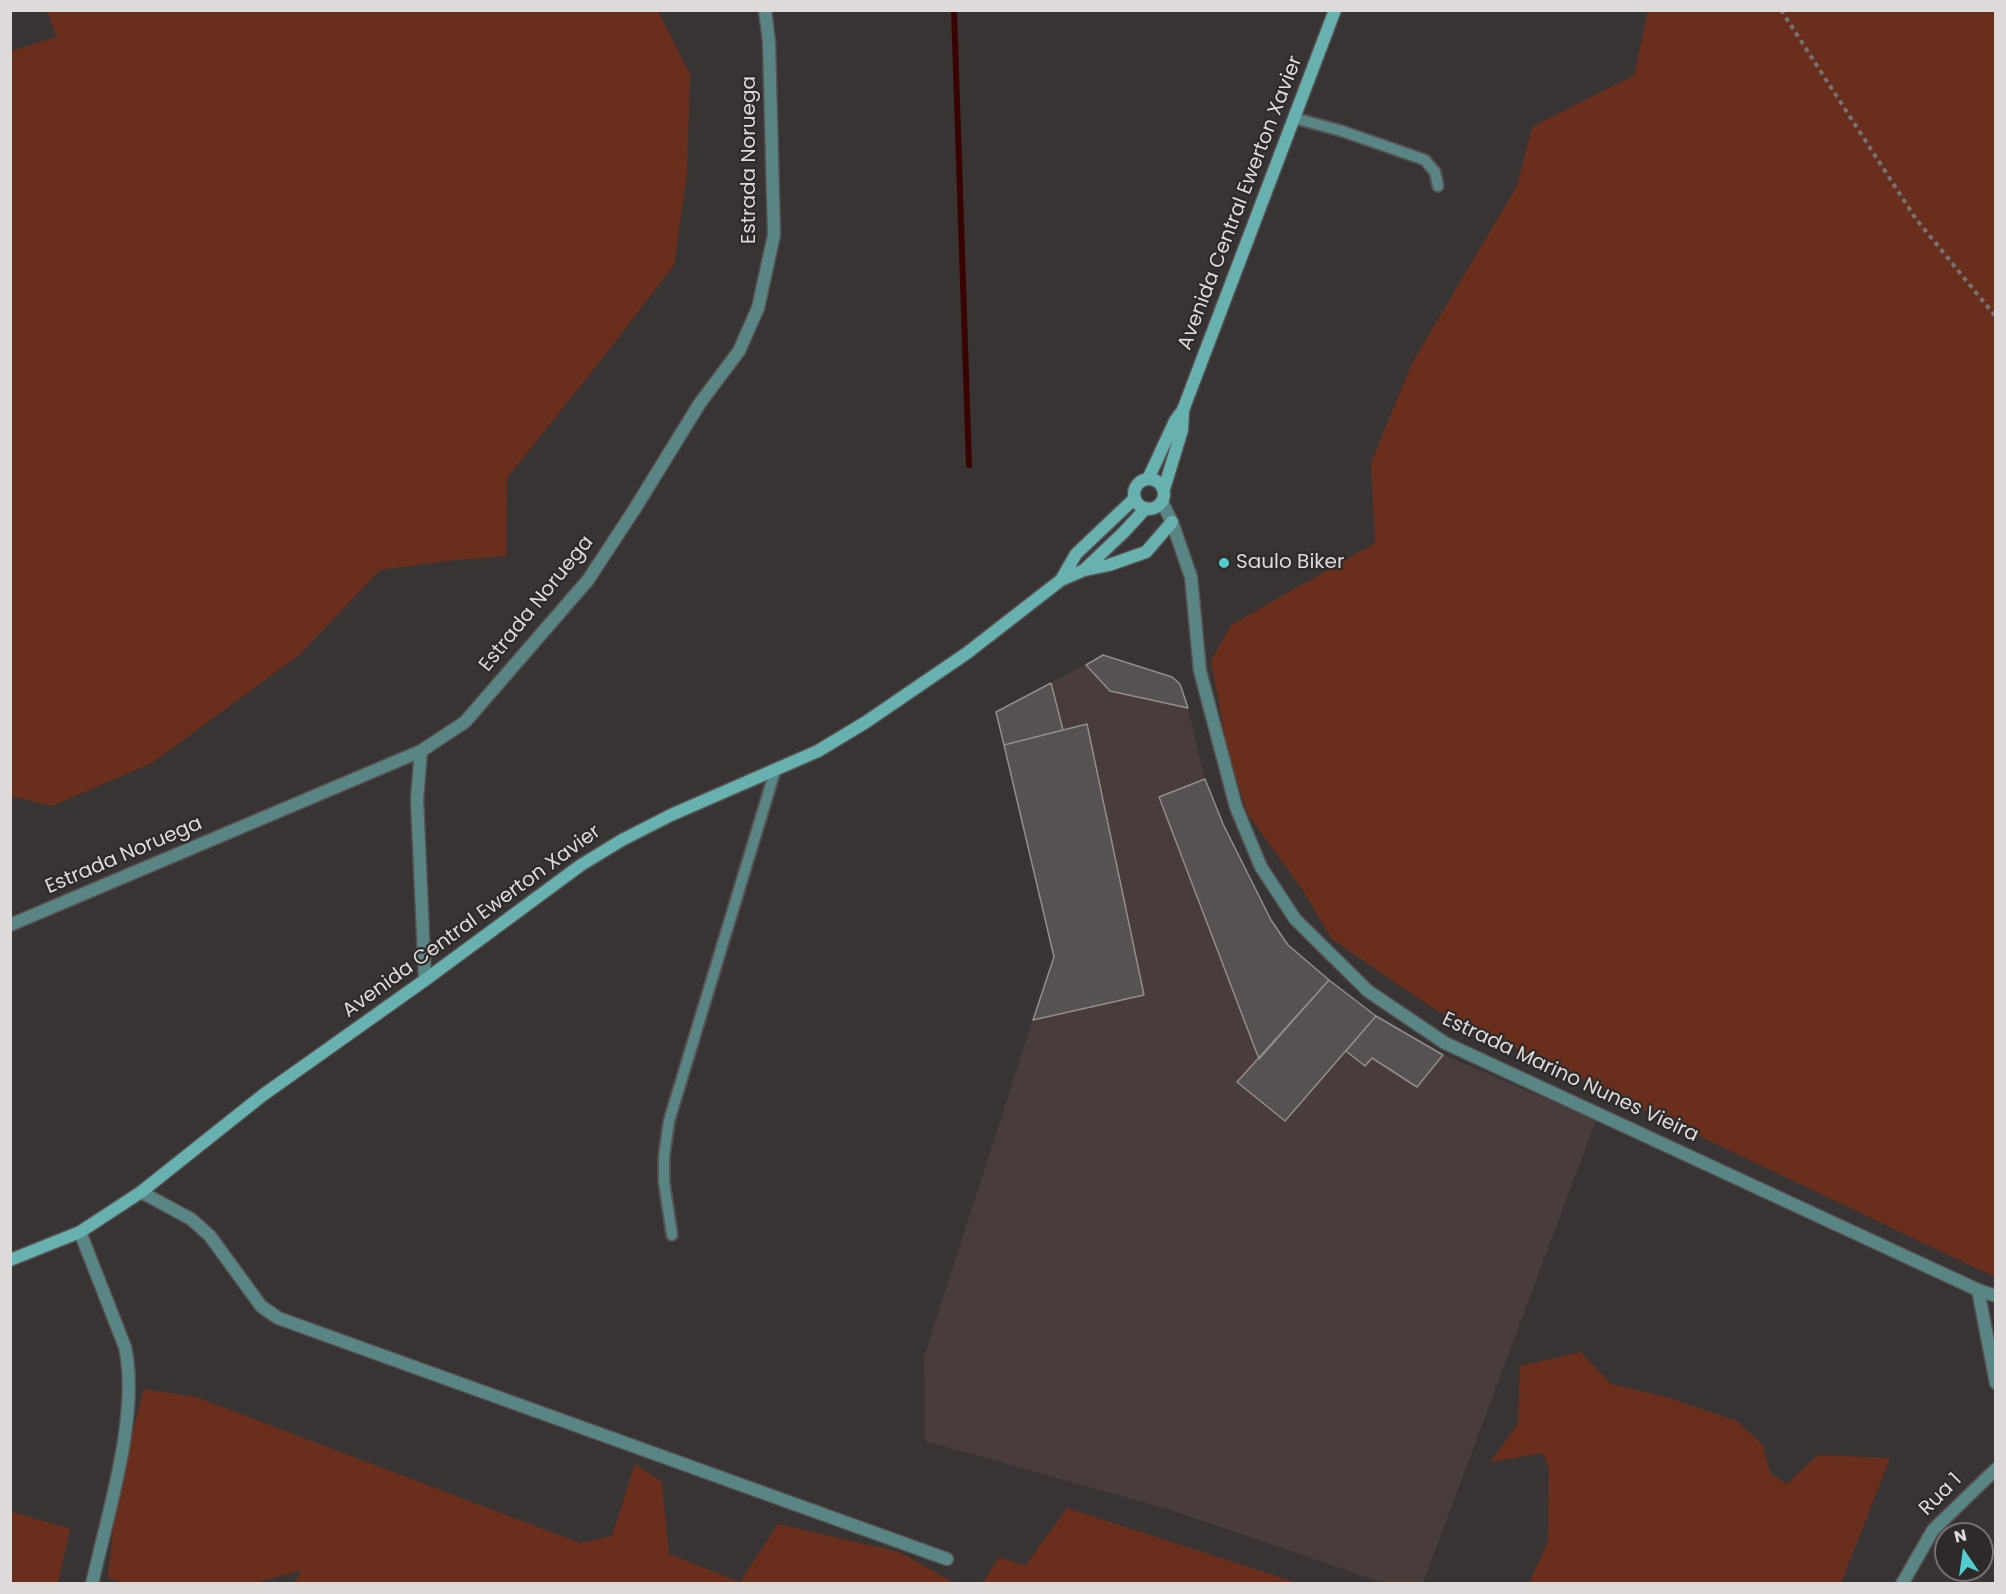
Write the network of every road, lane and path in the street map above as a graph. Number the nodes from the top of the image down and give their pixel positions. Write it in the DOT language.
graph roads {
  1 [pos="765,10"];
  2 [pos="1335,10"];
  3 [pos="1781,10"];
  4 [pos="1294,118"];
  5 [pos="1438,186"];
  6 [pos="1995,317"];
  7 [pos="1183,410"];
  8 [pos="1148,478"];
  9 [pos="1163,496"];
  10 [pos="1135,498"];
  11 [pos="1146,508"];
  12 [pos="1172,522"];
  13 [pos="1084,570"];
  14 [pos="1061,580"];
  15 [pos="421,751"];
  16 [pos="775,771"];
  17 [pos="10,925"];
  18 [pos="425,980"];
  19 [pos="141,1192"];
  20 [pos="80,1232"];
  21 [pos="672,1235"];
  22 [pos="10,1260"];
  23 [pos="1978,1290"];
  24 [pos="1995,1296"];
  25 [pos="1995,1383"];
  26 [pos="1995,1470"];
  27 [pos="947,1559"];
  28 [pos="92,1584"];
  29 [pos="1902,1584"];
  1 -- 15 [label="street, Estrada Noruega"];
  2 -- 4 [label="main road, Avenida Central Ewerton Xavier"];
  3 -- 6 [label="path"];
  4 -- 5 [label="lane"];
  4 -- 7 [label="main road, Avenida Central Ewerton Xavier"];
  7 -- 8 [label="main road, Avenida Central Ewerton Xavier"];
  7 -- 9 [label="main road, Avenida Central Ewerton Xavier"];
  8 -- 9 [label="main road"];
  8 -- 10 [label="main road"];
  9 -- 11 [label="main road"];
  9 -- 12 [label="street, Estrada Marino Nunes Vieira"];
  10 -- 11 [label="main road"];
  10 -- 14 [label="main road, Avenida Central Ewerton Xavier"];
  11 -- 13 [label="main road, Avenida Central Ewerton Xavier"];
  12 -- 13 [label="main road"];
  12 -- 23 [label="street, Estrada Marino Nunes Vieira"];
  13 -- 14 [label="main road, Avenida Central Ewerton Xavier"];
  14 -- 16 [label="main road, Avenida Central Ewerton Xavier"];
  15 -- 17 [label="street, Estrada Noruega"];
  15 -- 18 [label="street"];
  16 -- 18 [label="main road, Avenida Central Ewerton Xavier"];
  16 -- 21 [label="lane"];
  18 -- 19 [label="main road, Avenida Central Ewerton Xavier"];
  19 -- 20 [label="main road, Avenida Central Ewerton Xavier"];
  19 -- 27 [label="street"];
  20 -- 22 [label="main road, Avenida Central Ewerton Xavier"];
  20 -- 28 [label="street"];
  23 -- 24 [label="street, Estrada Marino Nunes Vieira"];
  23 -- 25 [label="street"];
  26 -- 29 [label="street, Rua 1"];
}
